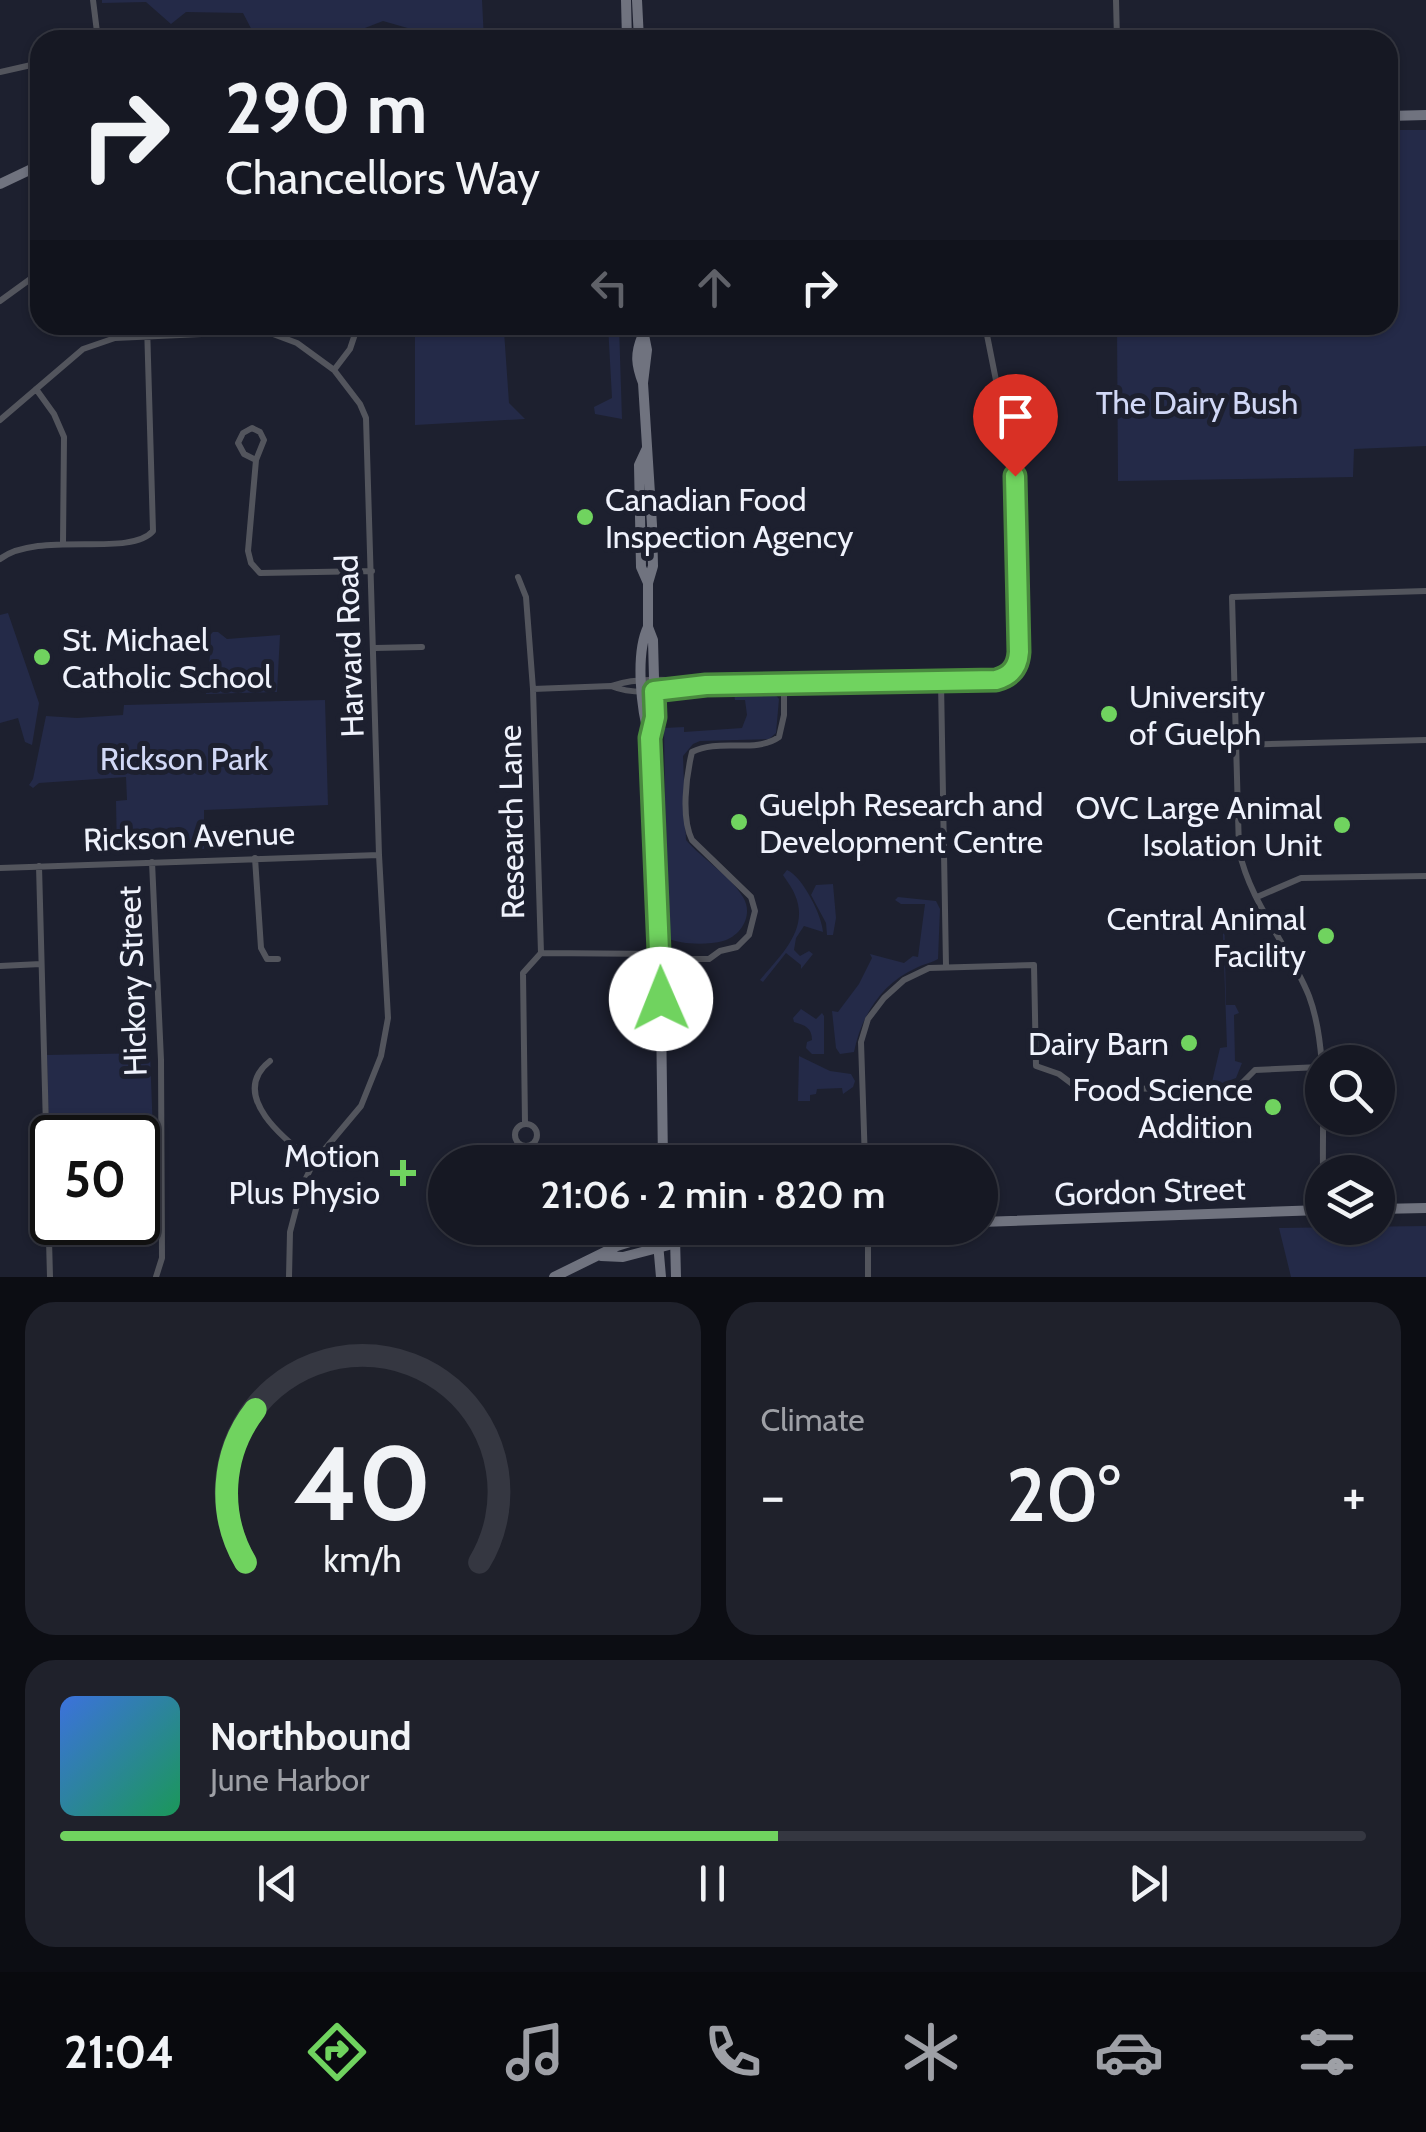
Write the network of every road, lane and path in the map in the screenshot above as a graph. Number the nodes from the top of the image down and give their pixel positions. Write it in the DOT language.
graph roads {
  1 [pos="93,0"];
  2 [pos="637,0"];
  3 [pos="1116,0"];
  4 [pos="626,3"];
  5 [pos="638,20"];
  6 [pos="97,30"];
  7 [pos="627,30"];
  8 [pos="638,30"];
  9 [pos="1117,30"];
  10 [pos="30,66"];
  11 [pos="0,72"];
  12 [pos="1426,115"];
  13 [pos="1398,116"];
  14 [pos="30,170"];
  15 [pos="0,184"];
  16 [pos="30,280"];
  17 [pos="0,302"];
  18 [pos="160,335"];
  19 [pos="276,335"];
  20 [pos="355,335"];
  21 [pos="641,335"];
  22 [pos="987,335"];
  23 [pos="147,336"];
  24 [pos="334,370"];
  25 [pos="36,389"];
  26 [pos="0,420"];
  27 [pos="256,460"];
  28 [pos="63,544"];
  29 [pos="0,558"];
  30 [pos="372,571"];
  31 [pos="518,576"];
  32 [pos="1426,592"];
  33 [pos="422,647"];
  34 [pos="374,648"];
  35 [pos="940,682"];
  36 [pos="784,685"];
  37 [pos="648,686"];
  38 [pos="533,689"];
  39 [pos="1426,740"];
  40 [pos="1236,744"];
  41 [pos="379,854"];
  42 [pos="255,858"];
  43 [pos="152,862"];
  44 [pos="39,866"];
  45 [pos="0,868"];
  46 [pos="1426,876"];
  47 [pos="1257,897"];
  48 [pos="540,953"];
  49 [pos="660,954"];
  50 [pos="278,959"];
  51 [pos="40,964"];
  52 [pos="0,966"];
  53 [pos="946,966"];
  54 [pos="1319,1045"];
  55 [pos="270,1060"];
  56 [pos="1305,1068"];
  57 [pos="525,1123"];
  58 [pos="663,1145"];
  59 [pos="864,1145"];
  60 [pos="314,1162"];
  61 [pos="1395,1208"];
  62 [pos="1426,1208"];
  63 [pos="1305,1211"];
  64 [pos="998,1221"];
  65 [pos="620,1245"];
  66 [pos="664,1245"];
  67 [pos="675,1245"];
  68 [pos="868,1245"];
  69 [pos="658,1247"];
  70 [pos="601,1256"];
  71 [pos="50,1277"];
  72 [pos="156,1277"];
  73 [pos="290,1277"];
  74 [pos="554,1277"];
  75 [pos="660,1277"];
  76 [pos="676,1277"];
  77 [pos="868,1277"];
  1 -- 6 [label="street"];
  2 -- 5 [label="main road"];
  3 -- 9 [label="street"];
  4 -- 5 [label="main road"];
  4 -- 7 [label="main road"];
  5 -- 8 [label="main road"];
  10 -- 11 [label="street"];
  12 -- 13 [label="main road"];
  14 -- 15 [label="main road"];
  16 -- 17 [label="street"];
  18 -- 23 [label="street, Harvard Road"];
  19 -- 24 [label="street, Harvard Road"];
  20 -- 24 [label="street"];
  21 -- 37 [label="main road"];
  22 -- 35 [label="street, Research Lane"];
  23 -- 25 [label="street, Harvard Road"];
  23 -- 28 [label="street"];
  24 -- 30 [label="street, Harvard Road"];
  25 -- 26 [label="street, Harvard Road"];
  25 -- 28 [label="street"];
  27 -- 27 [label="street"];
  27 -- 30 [label="street"];
  28 -- 29 [label="street"];
  30 -- 34 [label="street, Harvard Road"];
  31 -- 38 [label="street, Research Lane"];
  32 -- 40 [label="street"];
  33 -- 34 [label="street"];
  34 -- 41 [label="street, Harvard Road"];
  35 -- 36 [label="street, Research Lane"];
  35 -- 53 [label="street"];
  36 -- 37 [label="street, Research Lane"];
  36 -- 49 [label="street, Research Lane"];
  37 -- 38 [label="street, Research Lane"];
  37 -- 49 [label="main road"];
  38 -- 48 [label="street, Research Lane"];
  39 -- 40 [label="street"];
  40 -- 47 [label="street"];
  41 -- 42 [label="street, Rickson Avenue"];
  41 -- 60 [label="street, Harvard Road"];
  42 -- 43 [label="street, Rickson Avenue"];
  42 -- 50 [label="street"];
  43 -- 44 [label="street, Rickson Avenue"];
  43 -- 72 [label="street, Hickory Street"];
  44 -- 45 [label="street, Rickson Avenue"];
  44 -- 51 [label="street"];
  46 -- 47 [label="street"];
  47 -- 54 [label="street"];
  48 -- 49 [label="street, Research Lane"];
  48 -- 57 [label="street, Research Lane"];
  49 -- 58 [label="main road"];
  51 -- 52 [label="street"];
  51 -- 71 [label="street"];
  53 -- 56 [label="street"];
  53 -- 59 [label="street"];
  55 -- 60 [label="street"];
  60 -- 73 [label="street, Harvard Road"];
  61 -- 62 [label="main road"];
  63 -- 64 [label="main road, Gordon Street"];
  65 -- 70 [label="main road"];
  66 -- 69 [label="main road"];
  67 -- 76 [label="main road"];
  68 -- 77 [label="street"];
  69 -- 70 [label="main road"];
  69 -- 75 [label="main road"];
  70 -- 74 [label="main road"];
}
